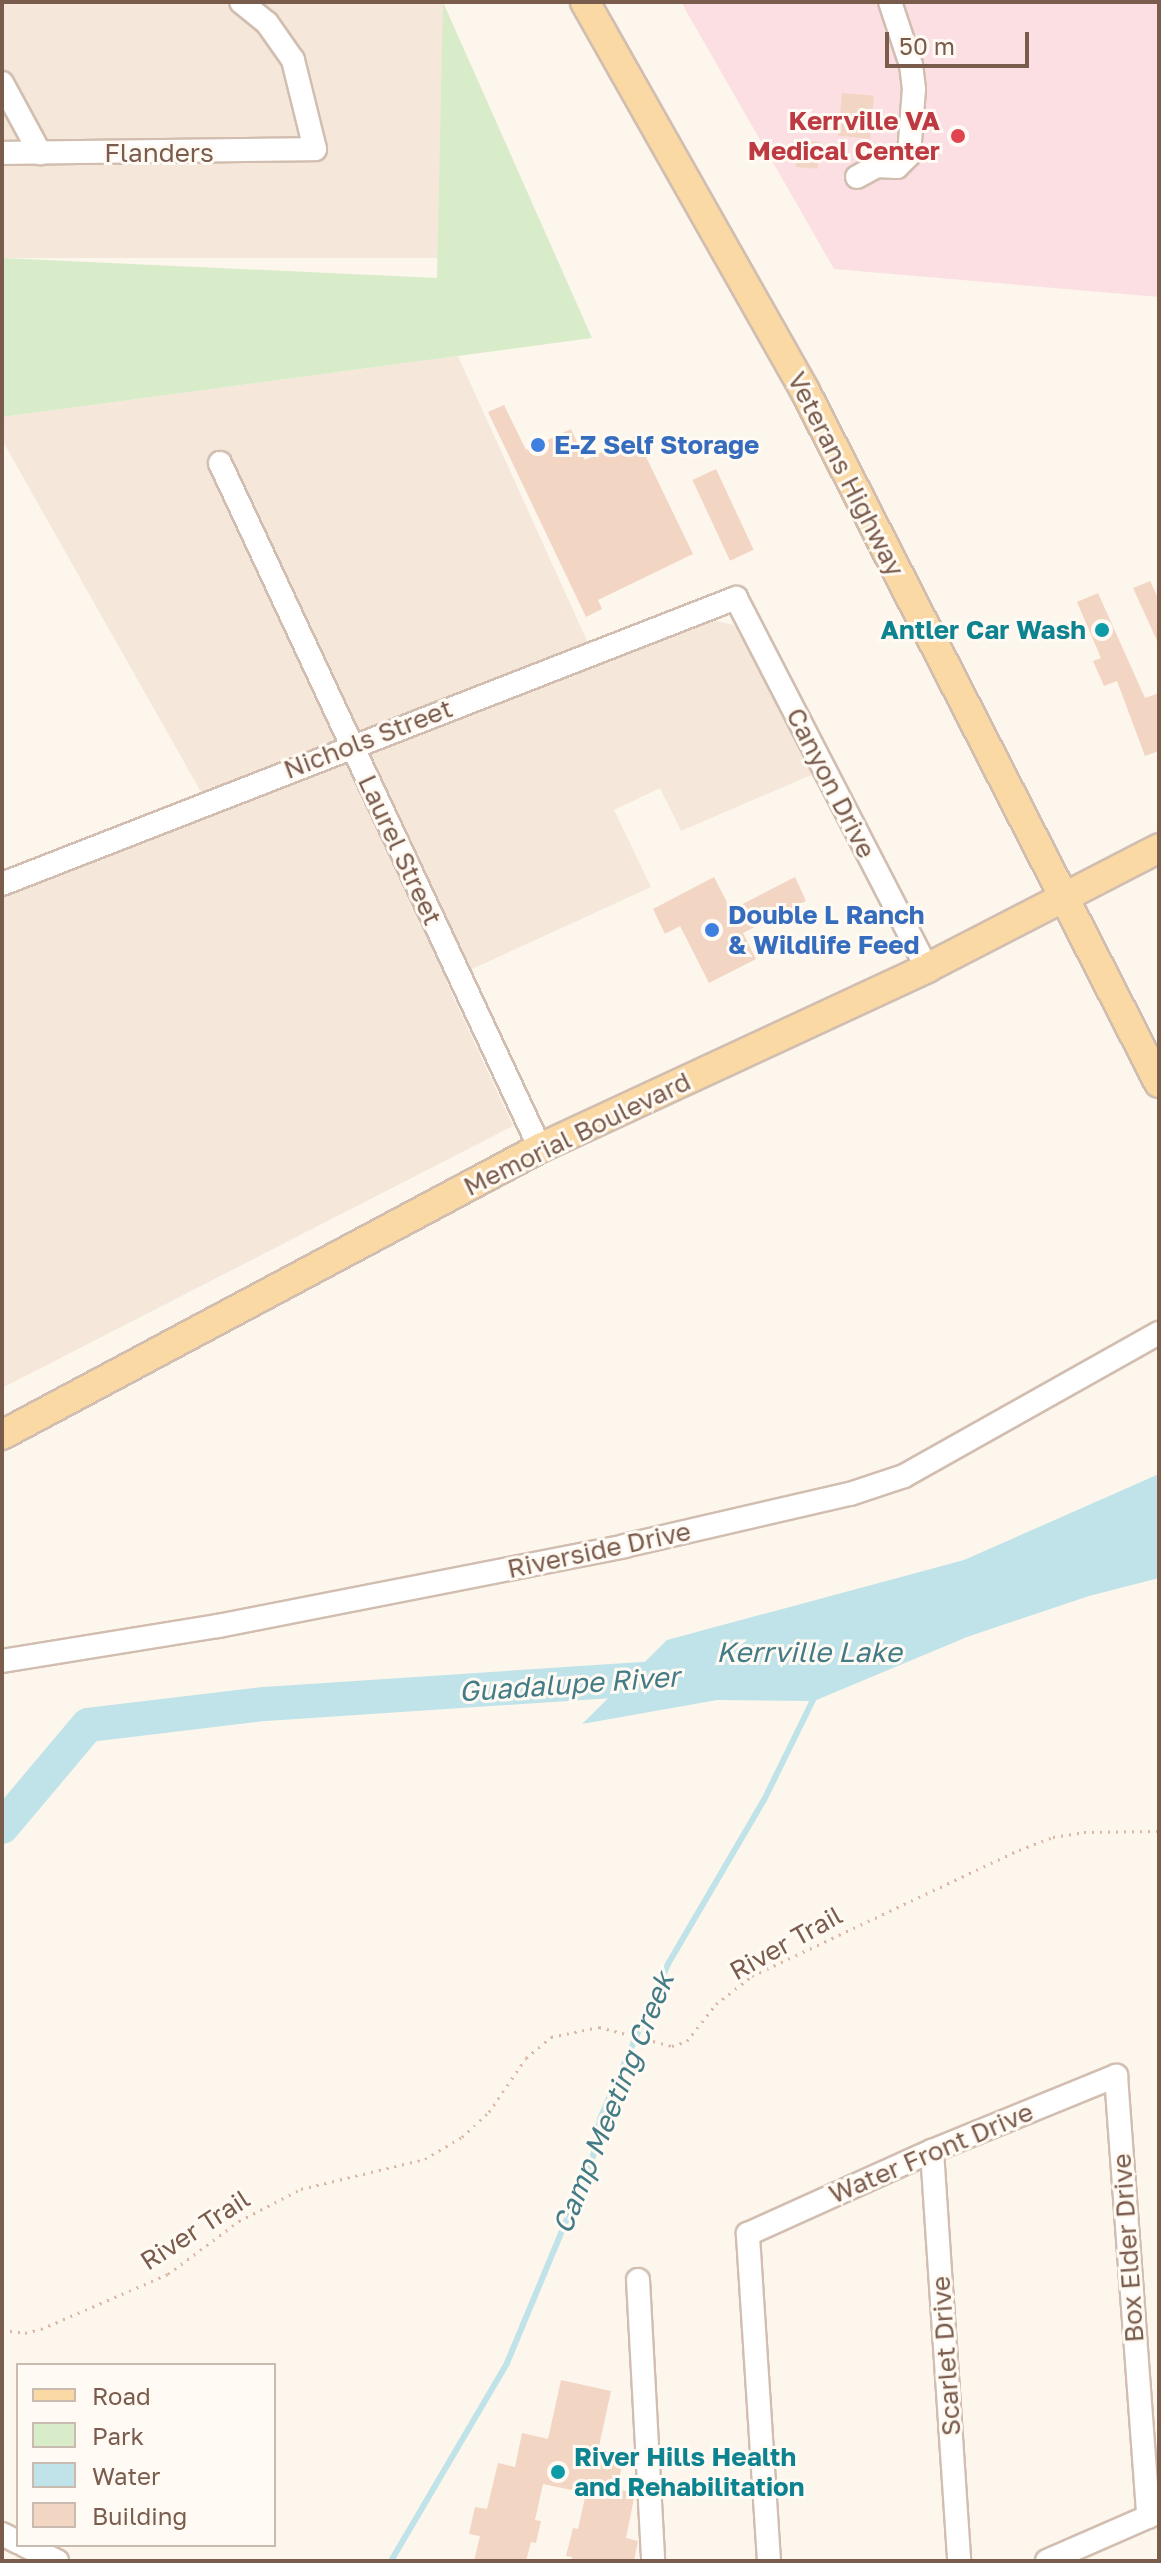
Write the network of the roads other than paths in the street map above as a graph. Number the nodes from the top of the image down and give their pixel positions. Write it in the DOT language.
graph roads {
  1 [pos="241,2"];
  2 [pos="585,2"];
  3 [pos="890,2"];
  4 [pos="2,83"];
  5 [pos="2,153"];
  6 [pos="40,153"];
  7 [pos="857,177"];
  8 [pos="220,463"];
  9 [pos="736,598"];
  10 [pos="351,745"];
  11 [pos="1159,848"];
  12 [pos="2,884"];
  13 [pos="1063,897"];
  14 [pos="927,968"];
  15 [pos="1159,1083"];
  16 [pos="540,1148"];
  17 [pos="1159,1333"];
  18 [pos="2,1435"];
  19 [pos="2,1661"];
  20 [pos="1116,2076"];
  21 [pos="932,2151"];
  22 [pos="638,2280"];
  23 [pos="1154,2514"];
  24 [pos="28,2547"];
  25 [pos="57,2561"];
  26 [pos="653,2561"];
  27 [pos="769,2561"];
  28 [pos="959,2561"];
  29 [pos="1047,2561"];
  1 -- 6 [label="street, Flanders"];
  2 -- 13 [label="main road, Veterans Highway"];
  3 -- 7 [label="street"];
  4 -- 6 [label="street"];
  5 -- 6 [label="street, Flanders"];
  8 -- 10 [label="street, Laurel Street"];
  9 -- 10 [label="street, Nichols Street"];
  9 -- 14 [label="street, Canyon Drive"];
  10 -- 12 [label="street, Nichols Street"];
  10 -- 16 [label="street, Laurel Street"];
  11 -- 13 [label="main road, Memorial Boulevard"];
  13 -- 14 [label="main road, Memorial Boulevard"];
  13 -- 15 [label="main road, Veterans Highway"];
  14 -- 16 [label="main road, Memorial Boulevard"];
  16 -- 18 [label="main road, Memorial Boulevard"];
  17 -- 19 [label="street, Riverside Drive"];
  20 -- 21 [label="street, Water Front Drive"];
  20 -- 23 [label="street, Box Elder Drive"];
  21 -- 27 [label="street, Water Front Drive"];
  21 -- 28 [label="street, Scarlet Drive"];
  22 -- 26 [label="street"];
  23 -- 29 [label="street"];
  24 -- 25 [label="street"];
}
